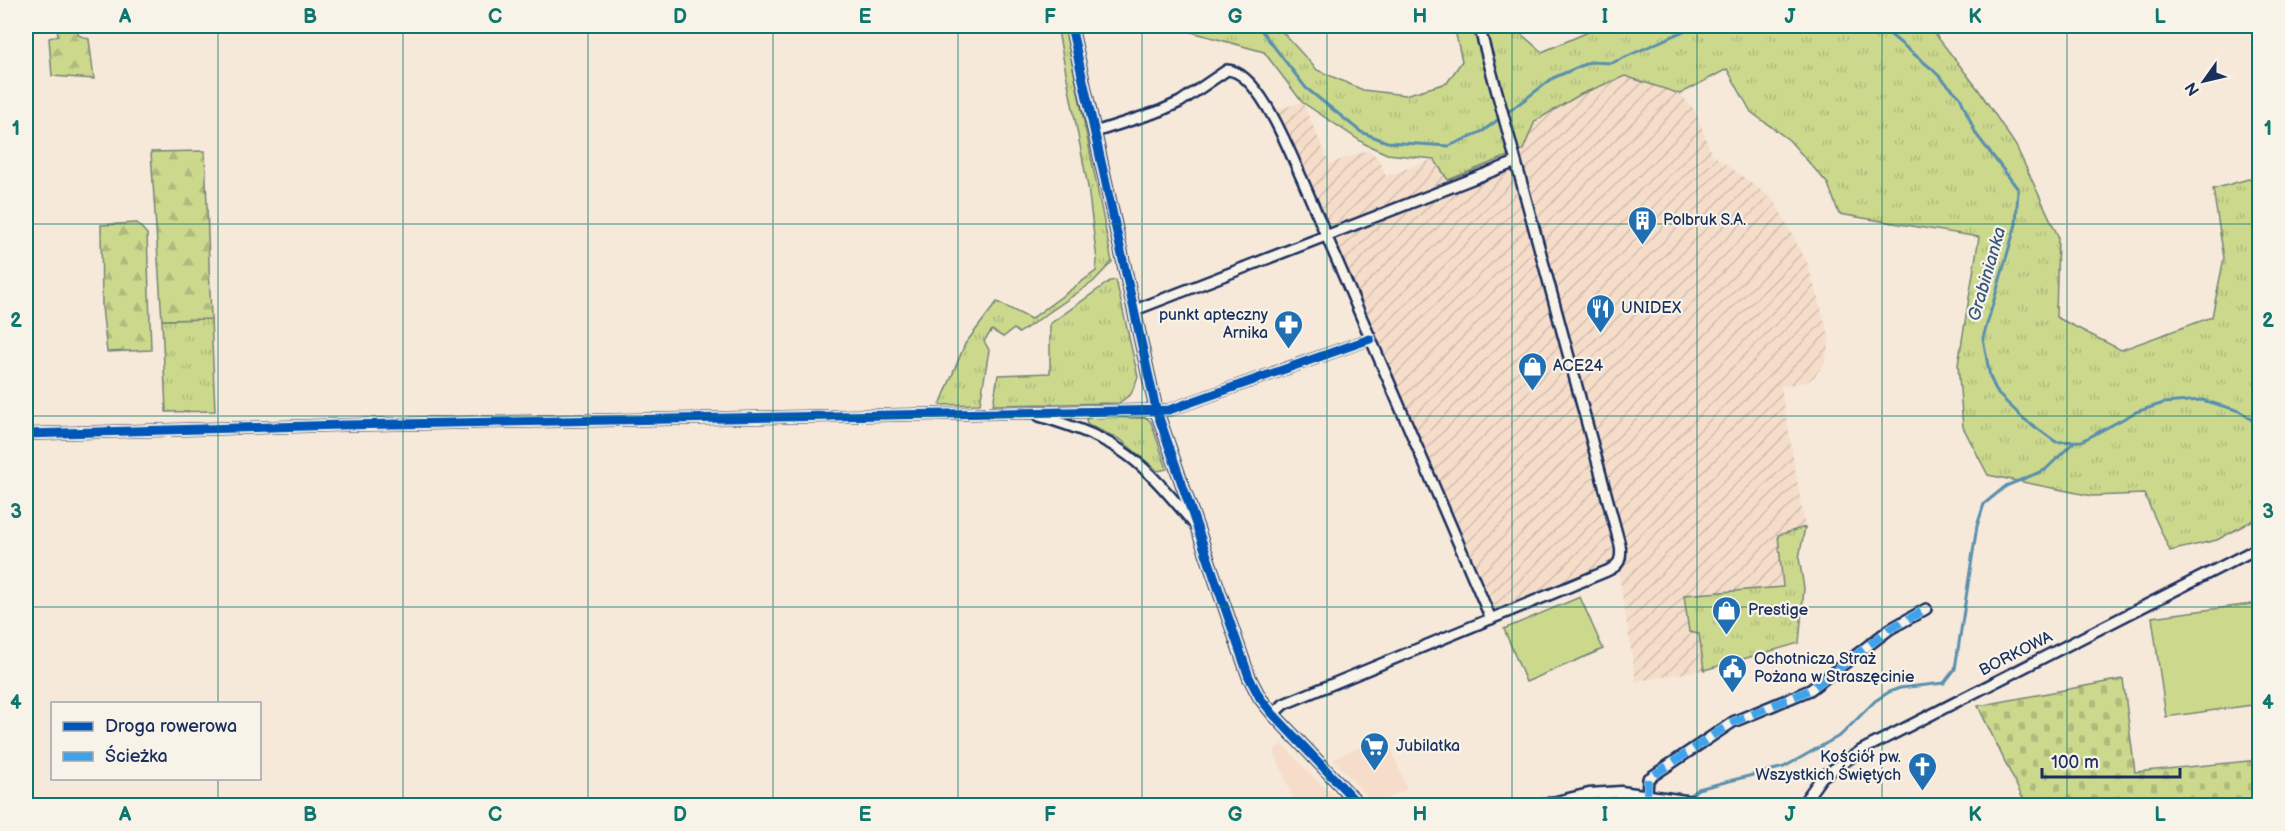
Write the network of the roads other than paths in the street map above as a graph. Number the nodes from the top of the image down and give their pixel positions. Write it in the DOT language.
graph roads {
  1 [pos="1071,26"];
  2 [pos="1479,26"];
  3 [pos="1095,132"];
  4 [pos="1516,162"];
  5 [pos="1326,236"];
  6 [pos="1135,310"];
  7 [pos="1370,339"];
  8 [pos="1156,409"];
  9 [pos="1031,413"];
  10 [pos="26,434"];
  11 [pos="1196,526"];
  12 [pos="2259,547"];
  13 [pos="1926,609"];
  14 [pos="1491,619"];
  15 [pos="1273,714"];
  16 [pos="1650,795"];
  17 [pos="1705,803"];
  18 [pos="1360,806"];
  19 [pos="1540,806"];
  20 [pos="1721,806"];
  21 [pos="1801,806"];
  1 -- 3 [label="street"];
  2 -- 4 [label="street"];
  3 -- 5 [label="street"];
  3 -- 6 [label="street"];
  4 -- 5 [label="street"];
  4 -- 14 [label="street"];
  5 -- 6 [label="street"];
  5 -- 7 [label="street"];
  6 -- 8 [label="street"];
  7 -- 8 [label="street"];
  7 -- 14 [label="street"];
  8 -- 9 [label="street"];
  8 -- 11 [label="street"];
  9 -- 10 [label="street"];
  9 -- 11 [label="street"];
  11 -- 15 [label="street"];
  12 -- 21 [label="street, BORKOWA"];
  13 -- 16 [label="street"];
  14 -- 15 [label="street"];
  15 -- 18 [label="street"];
  16 -- 17 [label="street"];
  16 -- 19 [label="street"];
  17 -- 20 [label="street"];
}
